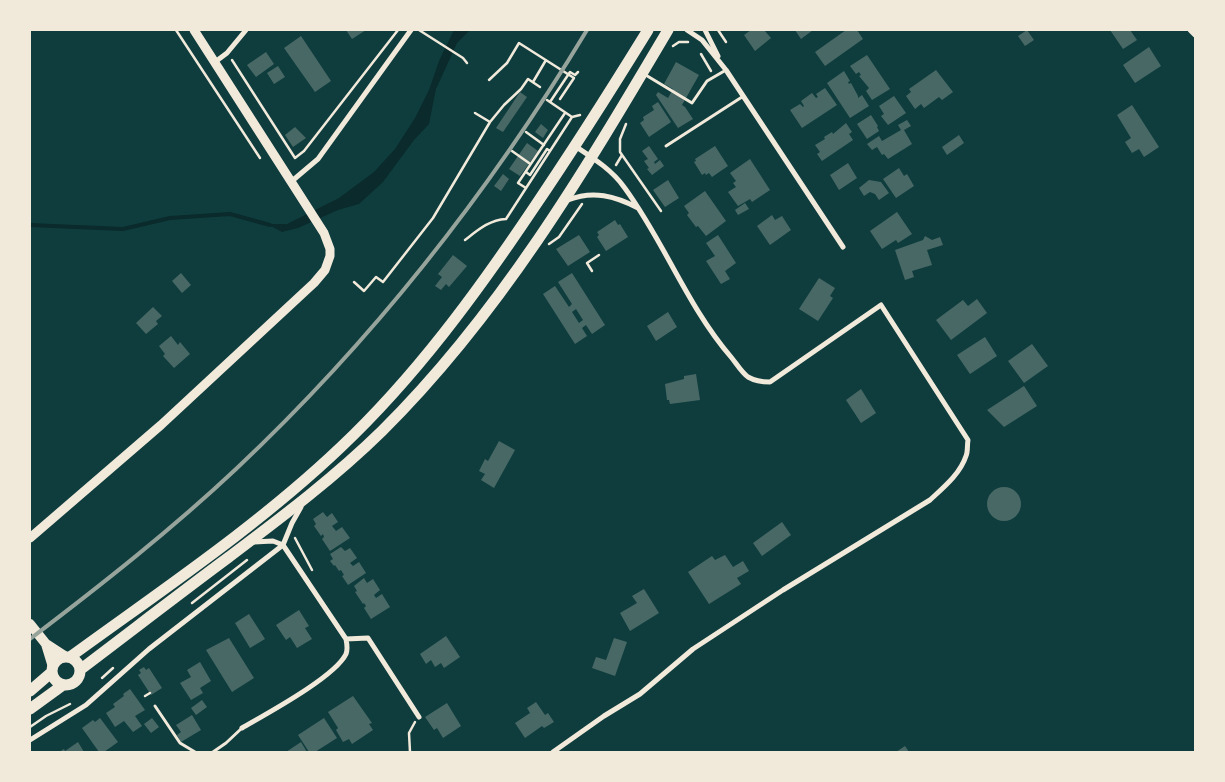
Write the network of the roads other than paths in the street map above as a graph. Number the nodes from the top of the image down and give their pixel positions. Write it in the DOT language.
graph roads {
  1 [pos="194,30"];
  2 [pos="246,30"];
  3 [pos="411,30"];
  4 [pos="648,30"];
  5 [pos="668,30"];
  6 [pos="687,30"];
  7 [pos="705,30"];
  8 [pos="1190,30"];
  9 [pos="1195,35"];
  10 [pos="215,62"];
  11 [pos="726,70"];
  12 [pos="642,74"];
  13 [pos="742,97"];
  14 [pos="575,146"];
  15 [pos="666,146"];
  16 [pos="592,158"];
  17 [pos="292,182"];
  18 [pos="564,201"];
  19 [pos="639,208"];
  20 [pos="843,247"];
  21 [pos="309,497"];
  22 [pos="30,538"];
  23 [pos="247,543"];
  24 [pos="284,545"];
  25 [pos="30,624"];
  26 [pos="346,639"];
  27 [pos="46,644"];
  28 [pos="68,657"];
  29 [pos="52,669"];
  30 [pos="81,669"];
  31 [pos="63,686"];
  32 [pos="30,690"];
  33 [pos="155,706"];
  34 [pos="30,709"];
  35 [pos="419,716"];
  36 [pos="242,728"];
  37 [pos="30,740"];
  38 [pos="195,752"];
  39 [pos="213,752"];
  40 [pos="553,752"];
  1 -- 10 [label="street"];
  2 -- 10 [label="street"];
  3 -- 17 [label="street"];
  4 -- 14 [label="main road"];
  5 -- 12 [label="main road"];
  6 -- 11 [label="street"];
  7 -- 11 [label="street"];
  8 -- 9 [label="street"];
  10 -- 17 [label="street"];
  11 -- 12 [label="lane"];
  11 -- 13 [label="street"];
  12 -- 16 [label="main road"];
  13 -- 15 [label="lane"];
  13 -- 20 [label="street"];
  14 -- 16 [label="street"];
  14 -- 28 [label="main road"];
  16 -- 18 [label="main road"];
  16 -- 19 [label="street"];
  17 -- 22 [label="street"];
  18 -- 19 [label="street"];
  18 -- 21 [label="main road"];
  19 -- 40 [label="street"];
  21 -- 23 [label="main road"];
  21 -- 24 [label="street"];
  23 -- 24 [label="street"];
  23 -- 30 [label="main road"];
  24 -- 26 [label="street"];
  24 -- 37 [label="street"];
  25 -- 27 [label="main road"];
  26 -- 35 [label="street"];
  26 -- 36 [label="street"];
  27 -- 28 [label="main road"];
  27 -- 29 [label="main road"];
  28 -- 29 [label="main road"];
  28 -- 30 [label="main road"];
  29 -- 31 [label="main road"];
  29 -- 32 [label="main road"];
  30 -- 31 [label="main road"];
  31 -- 34 [label="main road"];
  33 -- 38 [label="lane"];
  36 -- 39 [label="lane"];
}
